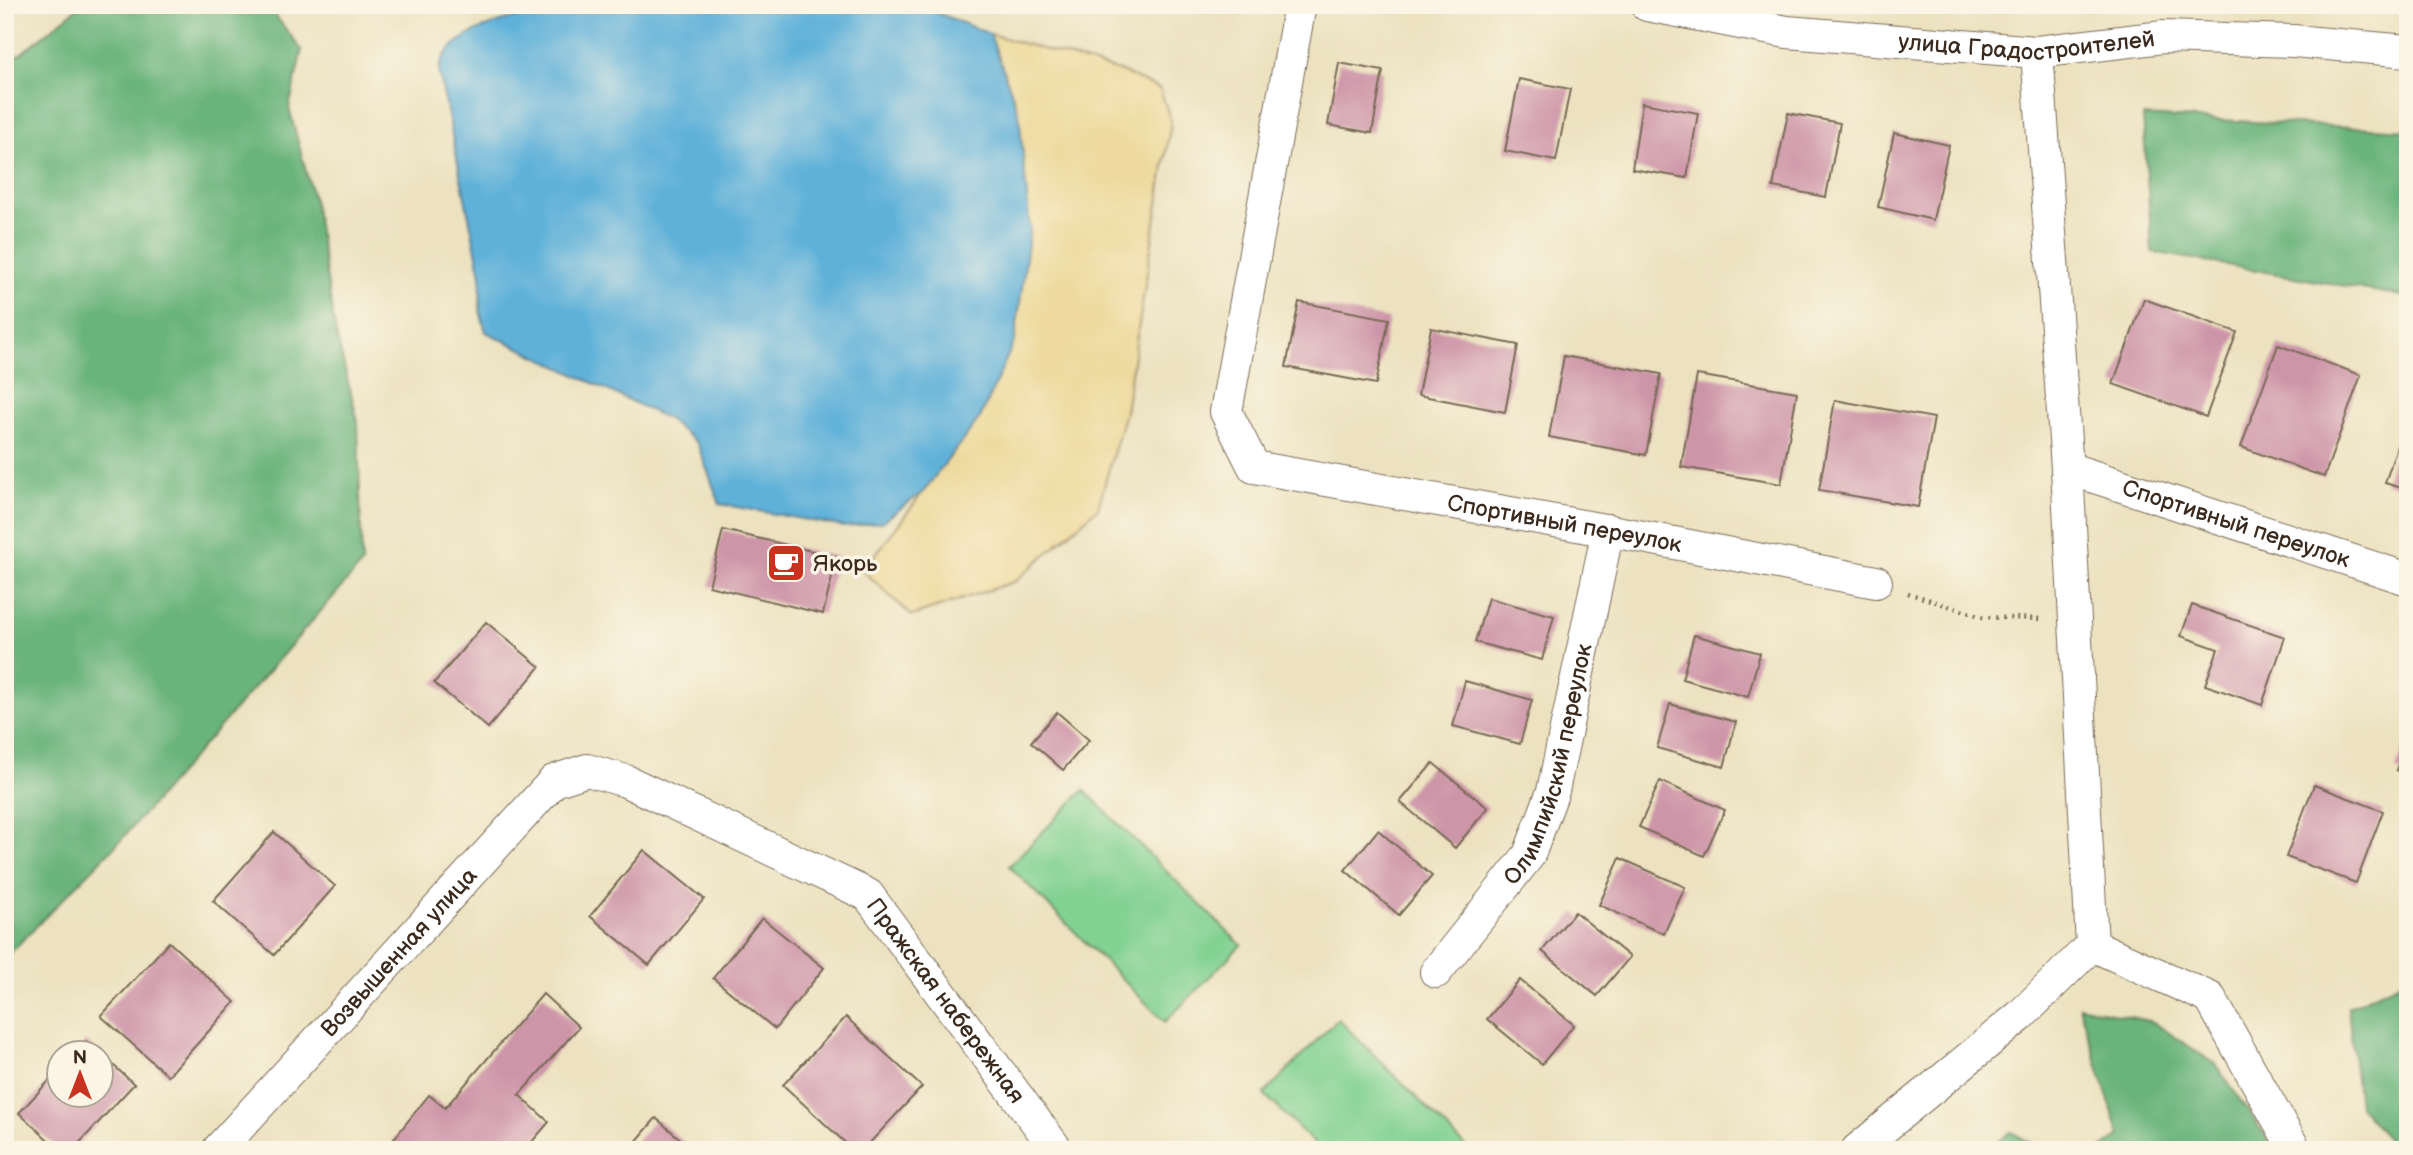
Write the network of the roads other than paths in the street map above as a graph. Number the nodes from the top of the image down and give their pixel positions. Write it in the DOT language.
graph roads {
  1 [pos="1300,5"];
  2 [pos="1647,5"];
  3 [pos="2408,51"];
  4 [pos="2037,52"];
  5 [pos="2067,467"];
  6 [pos="1608,530"];
  7 [pos="2408,579"];
  8 [pos="1876,582"];
  9 [pos="587,770"];
  10 [pos="2092,945"];
  11 [pos="1436,972"];
  12 [pos="235,1144"];
  13 [pos="1058,1150"];
  14 [pos="1857,1150"];
  15 [pos="2295,1150"];
  1 -- 6 [label="street, Спортивный переулок"];
  2 -- 4 [label="street, улица Градостроителей"];
  3 -- 4 [label="street, улица Градостроителей"];
  4 -- 5 [label="street"];
  5 -- 7 [label="street, Спортивный переулок"];
  5 -- 10 [label="street"];
  6 -- 8 [label="street, Спортивный переулок"];
  6 -- 11 [label="street, Олимпийский переулок"];
  9 -- 12 [label="street, Возвышенная улица"];
  9 -- 13 [label="street, Пражская набережная"];
  10 -- 14 [label="street"];
  10 -- 15 [label="street"];
}
